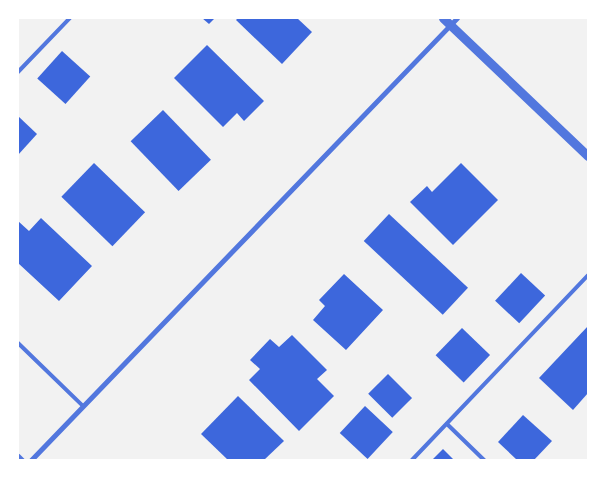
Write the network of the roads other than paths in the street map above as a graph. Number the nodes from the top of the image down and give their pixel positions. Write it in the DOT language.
graph roads {
  1 [pos="70,18"];
  2 [pos="450,20"];
  3 [pos="18,72"];
  4 [pos="588,156"];
  5 [pos="588,275"];
  6 [pos="18,343"];
  7 [pos="83,406"];
  8 [pos="447,424"];
  9 [pos="18,456"];
  10 [pos="22,460"];
  11 [pos="30,460"];
  12 [pos="412,460"];
  13 [pos="484,460"];
  1 -- 3 [label="lane"];
  2 -- 4 [label="street"];
  2 -- 7 [label="street"];
  5 -- 8 [label="lane"];
  6 -- 7 [label="lane"];
  7 -- 11 [label="street"];
  8 -- 12 [label="lane"];
  8 -- 13 [label="lane"];
  9 -- 10 [label="street"];
}
